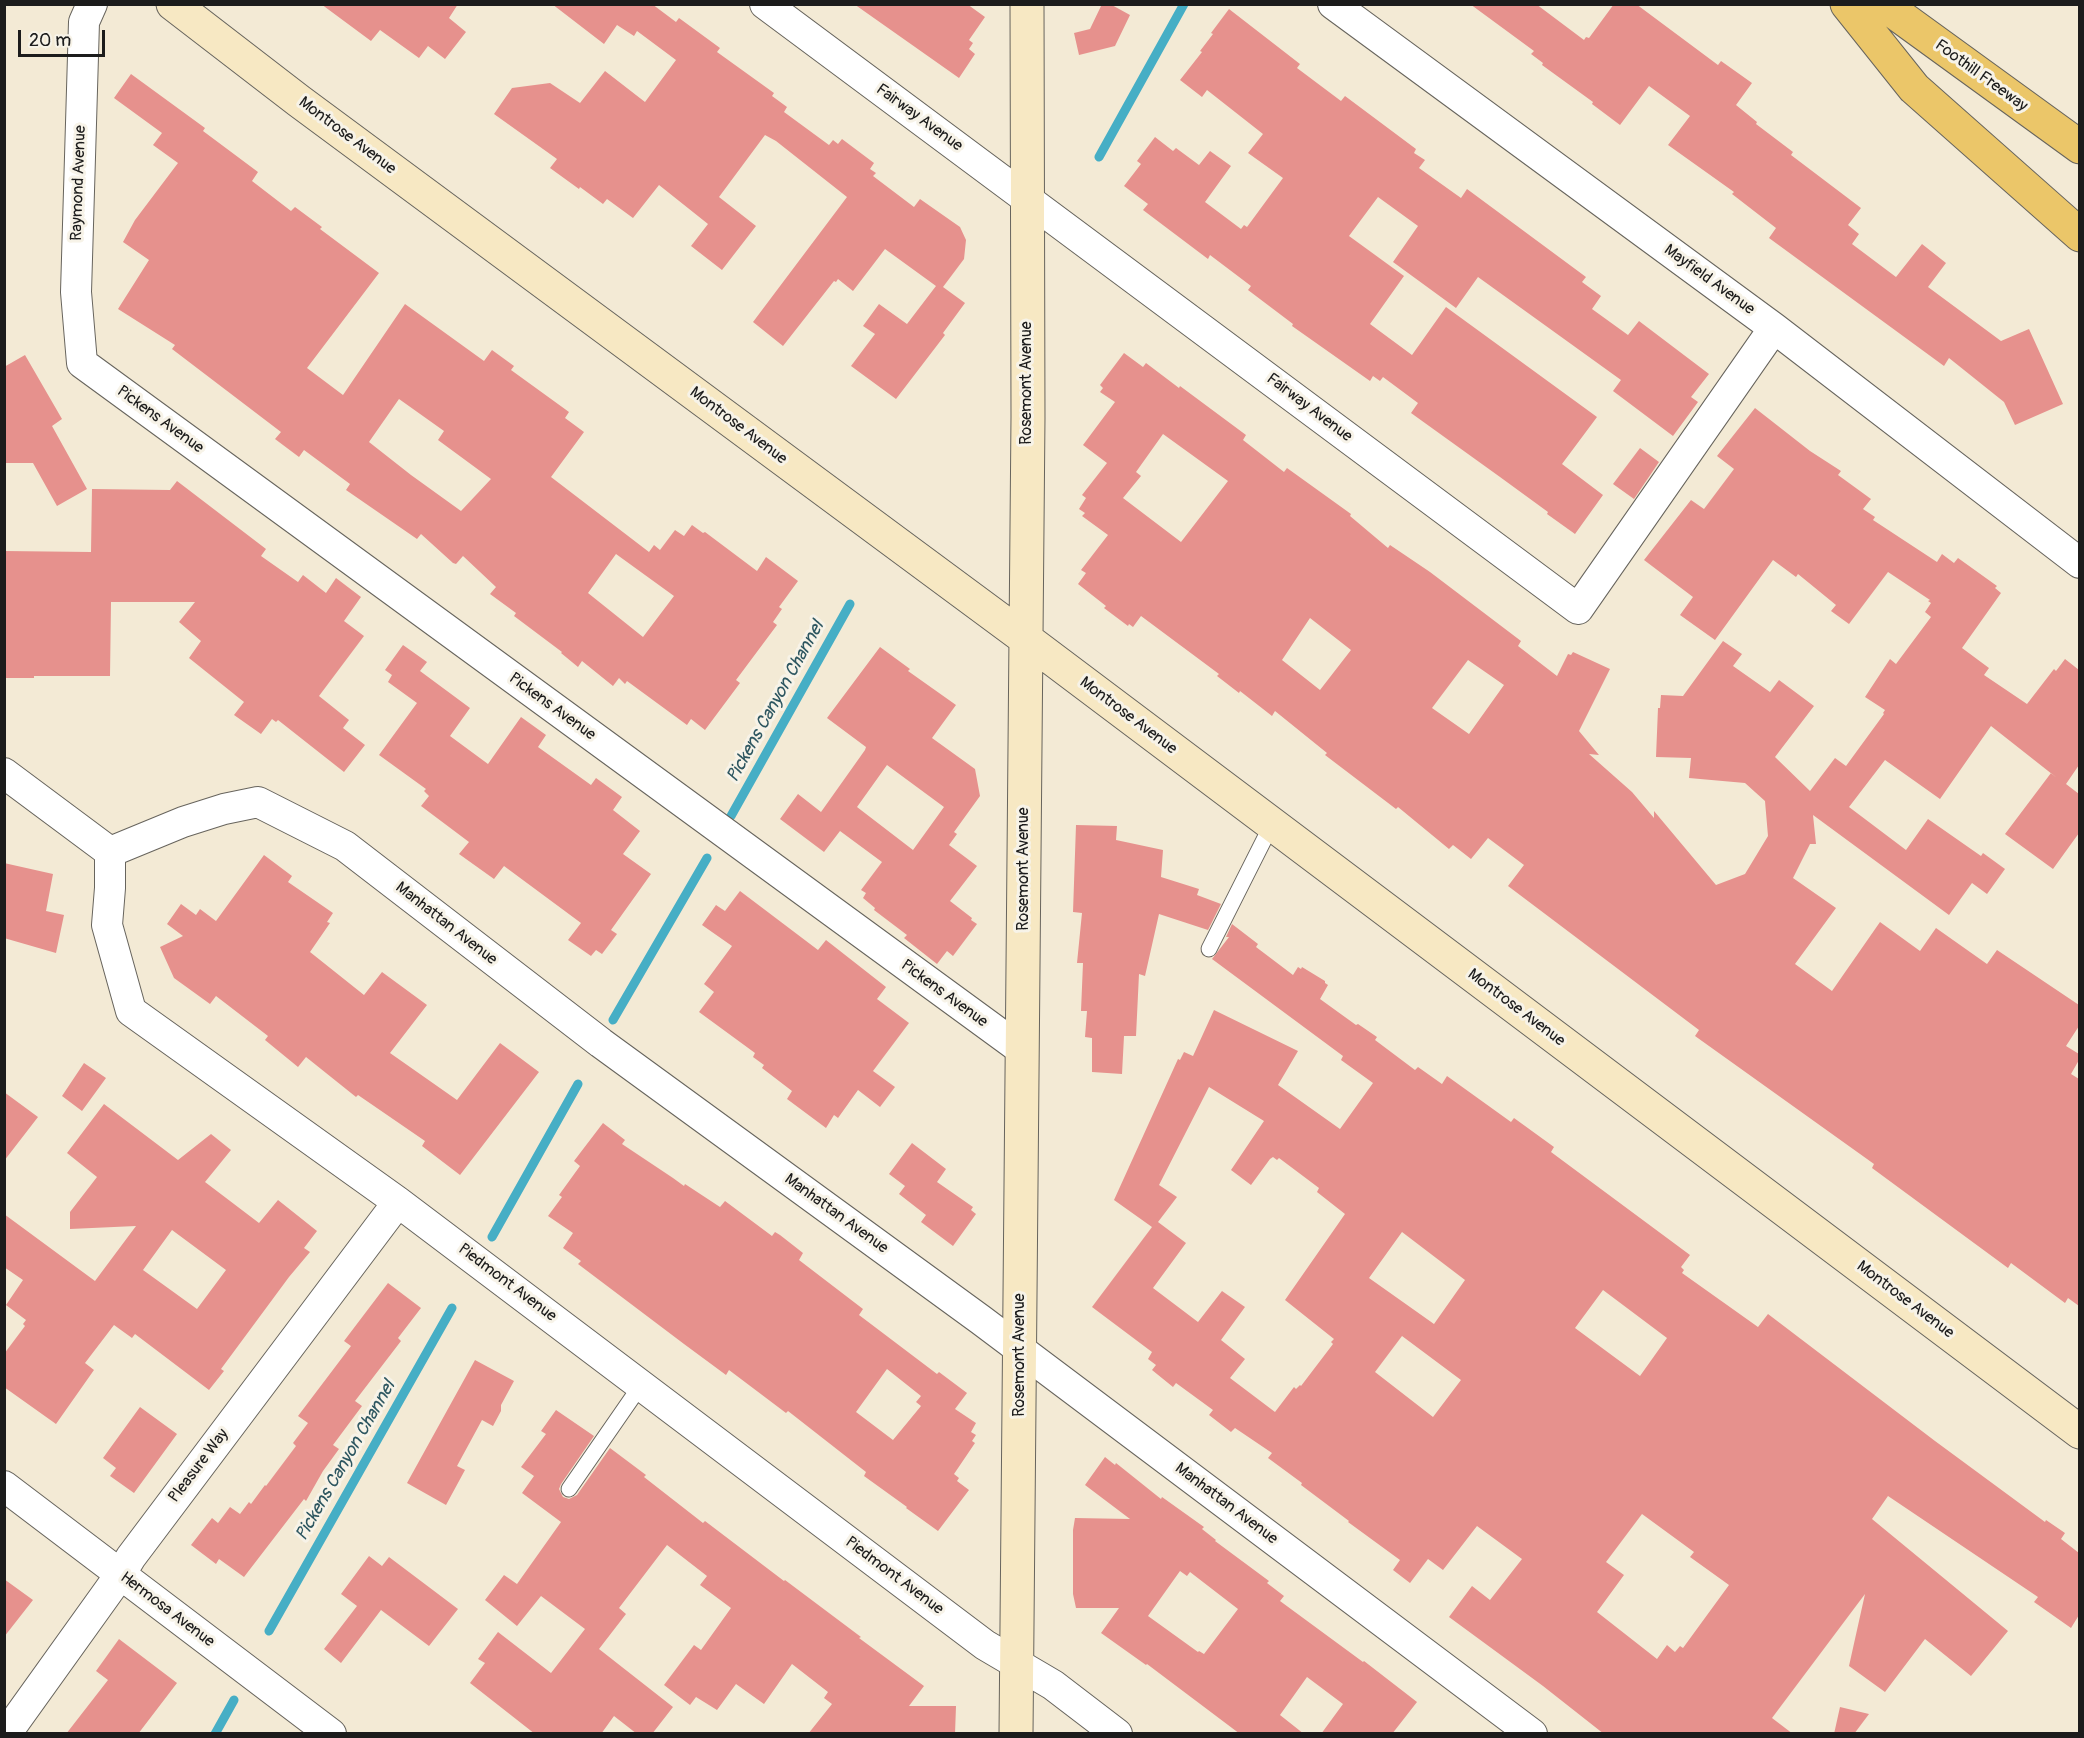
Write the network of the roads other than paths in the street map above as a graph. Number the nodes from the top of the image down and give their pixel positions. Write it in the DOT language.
graph roads {
  1 [pos="92,4"];
  2 [pos="173,4"];
  3 [pos="765,4"];
  4 [pos="1027,4"];
  5 [pos="1333,4"];
  6 [pos="1847,4"];
  7 [pos="1883,4"];
  8 [pos="2079,147"];
  9 [pos="1027,198"];
  10 [pos="2079,236"];
  11 [pos="1774,328"];
  12 [pos="82,363"];
  13 [pos="2079,563"];
  14 [pos="1026,639"];
  15 [pos="4,773"];
  16 [pos="1272,824"];
  17 [pos="110,852"];
  18 [pos="1209,949"];
  19 [pos="1022,1050"];
  20 [pos="398,1202"];
  21 [pos="1020,1350"];
  22 [pos="641,1385"];
  23 [pos="2079,1432"];
  24 [pos="4,1486"];
  25 [pos="569,1489"];
  26 [pos="120,1575"];
  27 [pos="1017,1664"];
  28 [pos="6,1734"];
  29 [pos="331,1734"];
  30 [pos="1016,1734"];
  31 [pos="1117,1734"];
  32 [pos="1532,1734"];
  1 -- 12 [label="street, Raymond Avenue"];
  2 -- 14 [label="street, Montrose Avenue"];
  3 -- 9 [label="street, Fairway Avenue"];
  4 -- 9 [label="street, Rosemont Avenue"];
  5 -- 11 [label="street, Mayfield Avenue"];
  6 -- 10 [label="highway"];
  7 -- 8 [label="highway, Foothill Freeway"];
  9 -- 11 [label="street, Fairway Avenue"];
  9 -- 14 [label="street, Rosemont Avenue"];
  11 -- 13 [label="street, Mayfield Avenue"];
  12 -- 19 [label="street, Pickens Avenue"];
  14 -- 16 [label="street, Montrose Avenue"];
  14 -- 19 [label="street, Rosemont Avenue"];
  15 -- 17 [label="street"];
  16 -- 18 [label="lane"];
  16 -- 23 [label="street, Montrose Avenue"];
  17 -- 20 [label="street, Piedmont Avenue"];
  17 -- 21 [label="street, Manhattan Avenue"];
  19 -- 21 [label="street, Rosemont Avenue"];
  20 -- 22 [label="street, Piedmont Avenue"];
  20 -- 26 [label="street, Pleasure Way"];
  21 -- 27 [label="street, Rosemont Avenue"];
  21 -- 32 [label="street, Manhattan Avenue"];
  22 -- 25 [label="lane"];
  22 -- 27 [label="street, Piedmont Avenue"];
  24 -- 26 [label="street, Hermosa Avenue"];
  26 -- 28 [label="street, Pleasure Way"];
  26 -- 29 [label="street, Hermosa Avenue"];
  27 -- 30 [label="street, Rosemont Avenue"];
  27 -- 31 [label="street, Piedmont Avenue"];
}
